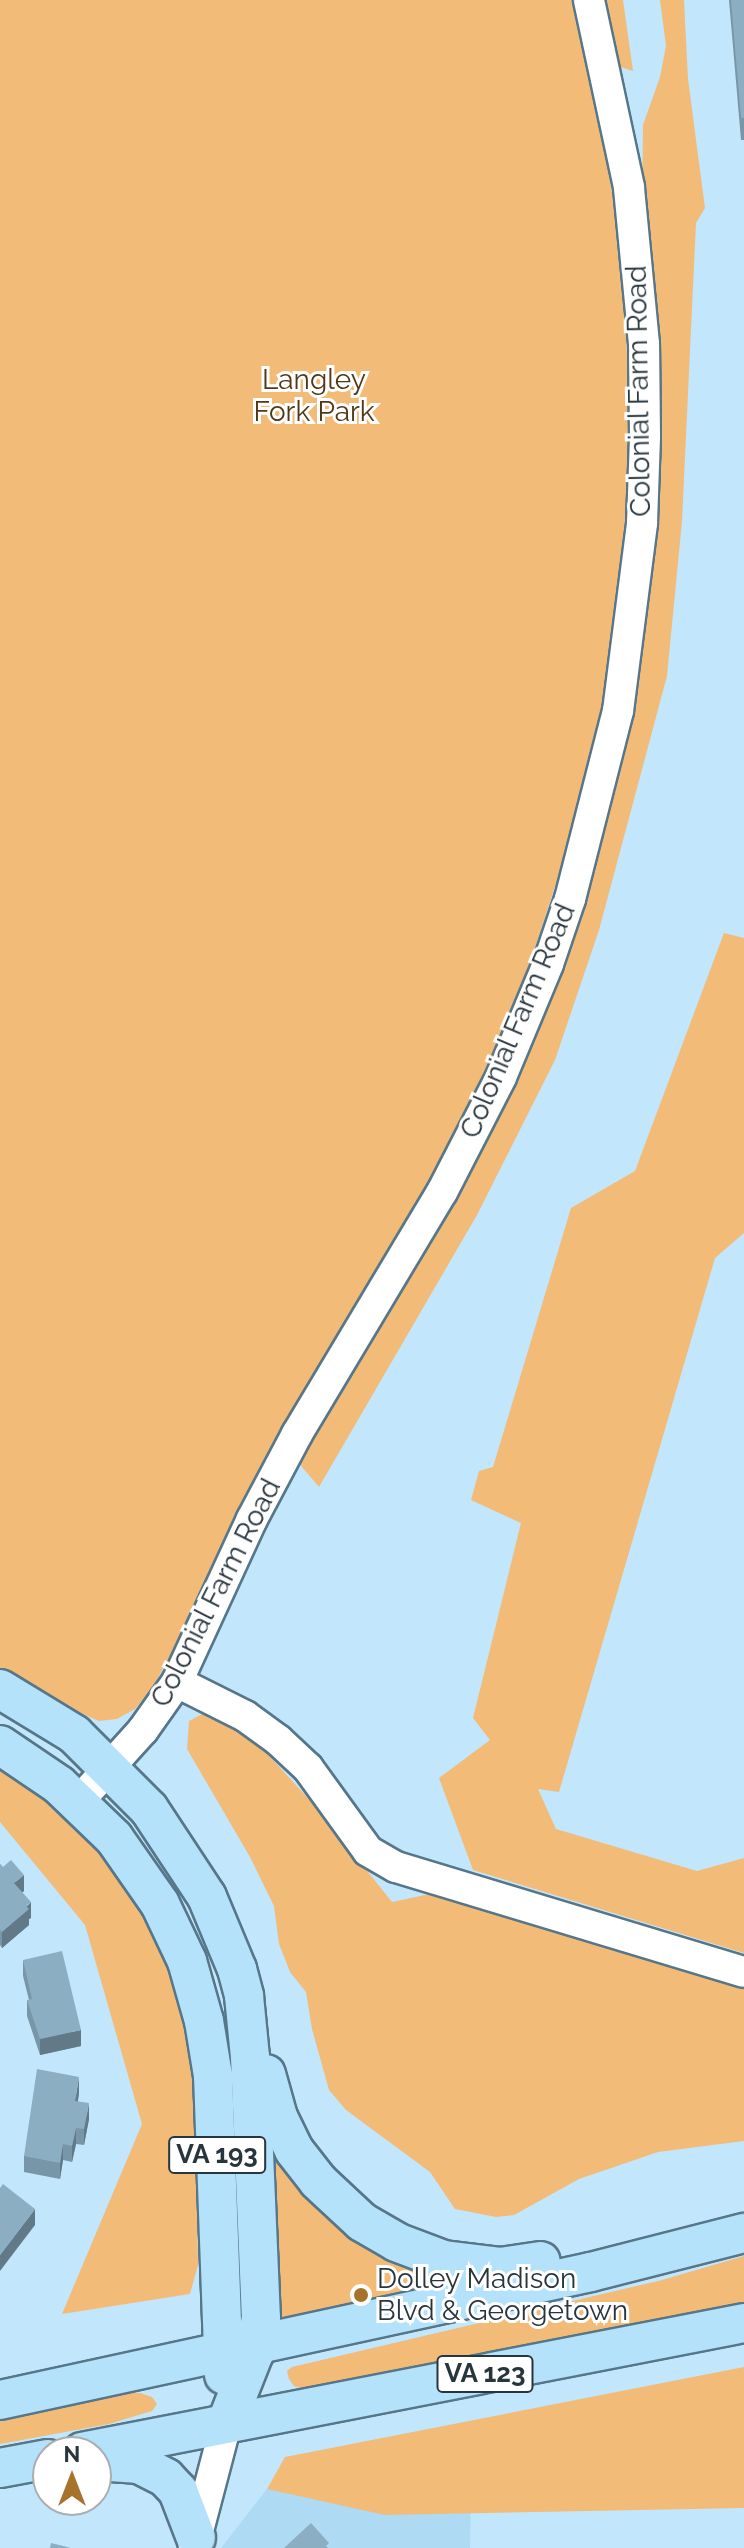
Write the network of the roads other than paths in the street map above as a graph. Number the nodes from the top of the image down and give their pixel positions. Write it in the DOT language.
graph roads {
  1 [pos="589,0"];
  2 [pos="177,1682"];
  3 [pos="0,1689"];
  4 [pos="0,1745"];
  5 [pos="111,1767"];
  6 [pos="78,1802"];
  7 [pos="744,1972"];
  8 [pos="244,1996"];
  9 [pos="741,2234"];
  10 [pos="744,2323"];
  11 [pos="240,2348"];
  12 [pos="0,2400"];
  13 [pos="226,2424"];
  14 [pos="112,2446"];
  15 [pos="32,2462"];
  16 [pos="112,2462"];
  17 [pos="0,2468"];
  18 [pos="195,2543"];
  1 -- 2 [label="street, Colonial Farm Road"];
  2 -- 5 [label="street, Colonial Farm Road"];
  2 -- 7 [label="street"];
  3 -- 5 [label="main road, VA 193"];
  4 -- 6 [label="main road, VA 193"];
  5 -- 6 [label="street, Colonial Farm Road"];
  5 -- 8 [label="main road, VA 193"];
  6 -- 11 [label="main road, VA 193"];
  8 -- 9 [label="main road"];
  8 -- 11 [label="main road, VA 193"];
  9 -- 11 [label="main road"];
  10 -- 13 [label="main road, VA 123"];
  11 -- 12 [label="main road"];
  11 -- 13 [label="main road, VA 193"];
  13 -- 14 [label="main road, VA 123"];
  13 -- 18 [label="street"];
  15 -- 17 [label="main road"];
  16 -- 18 [label="main road"];
}
